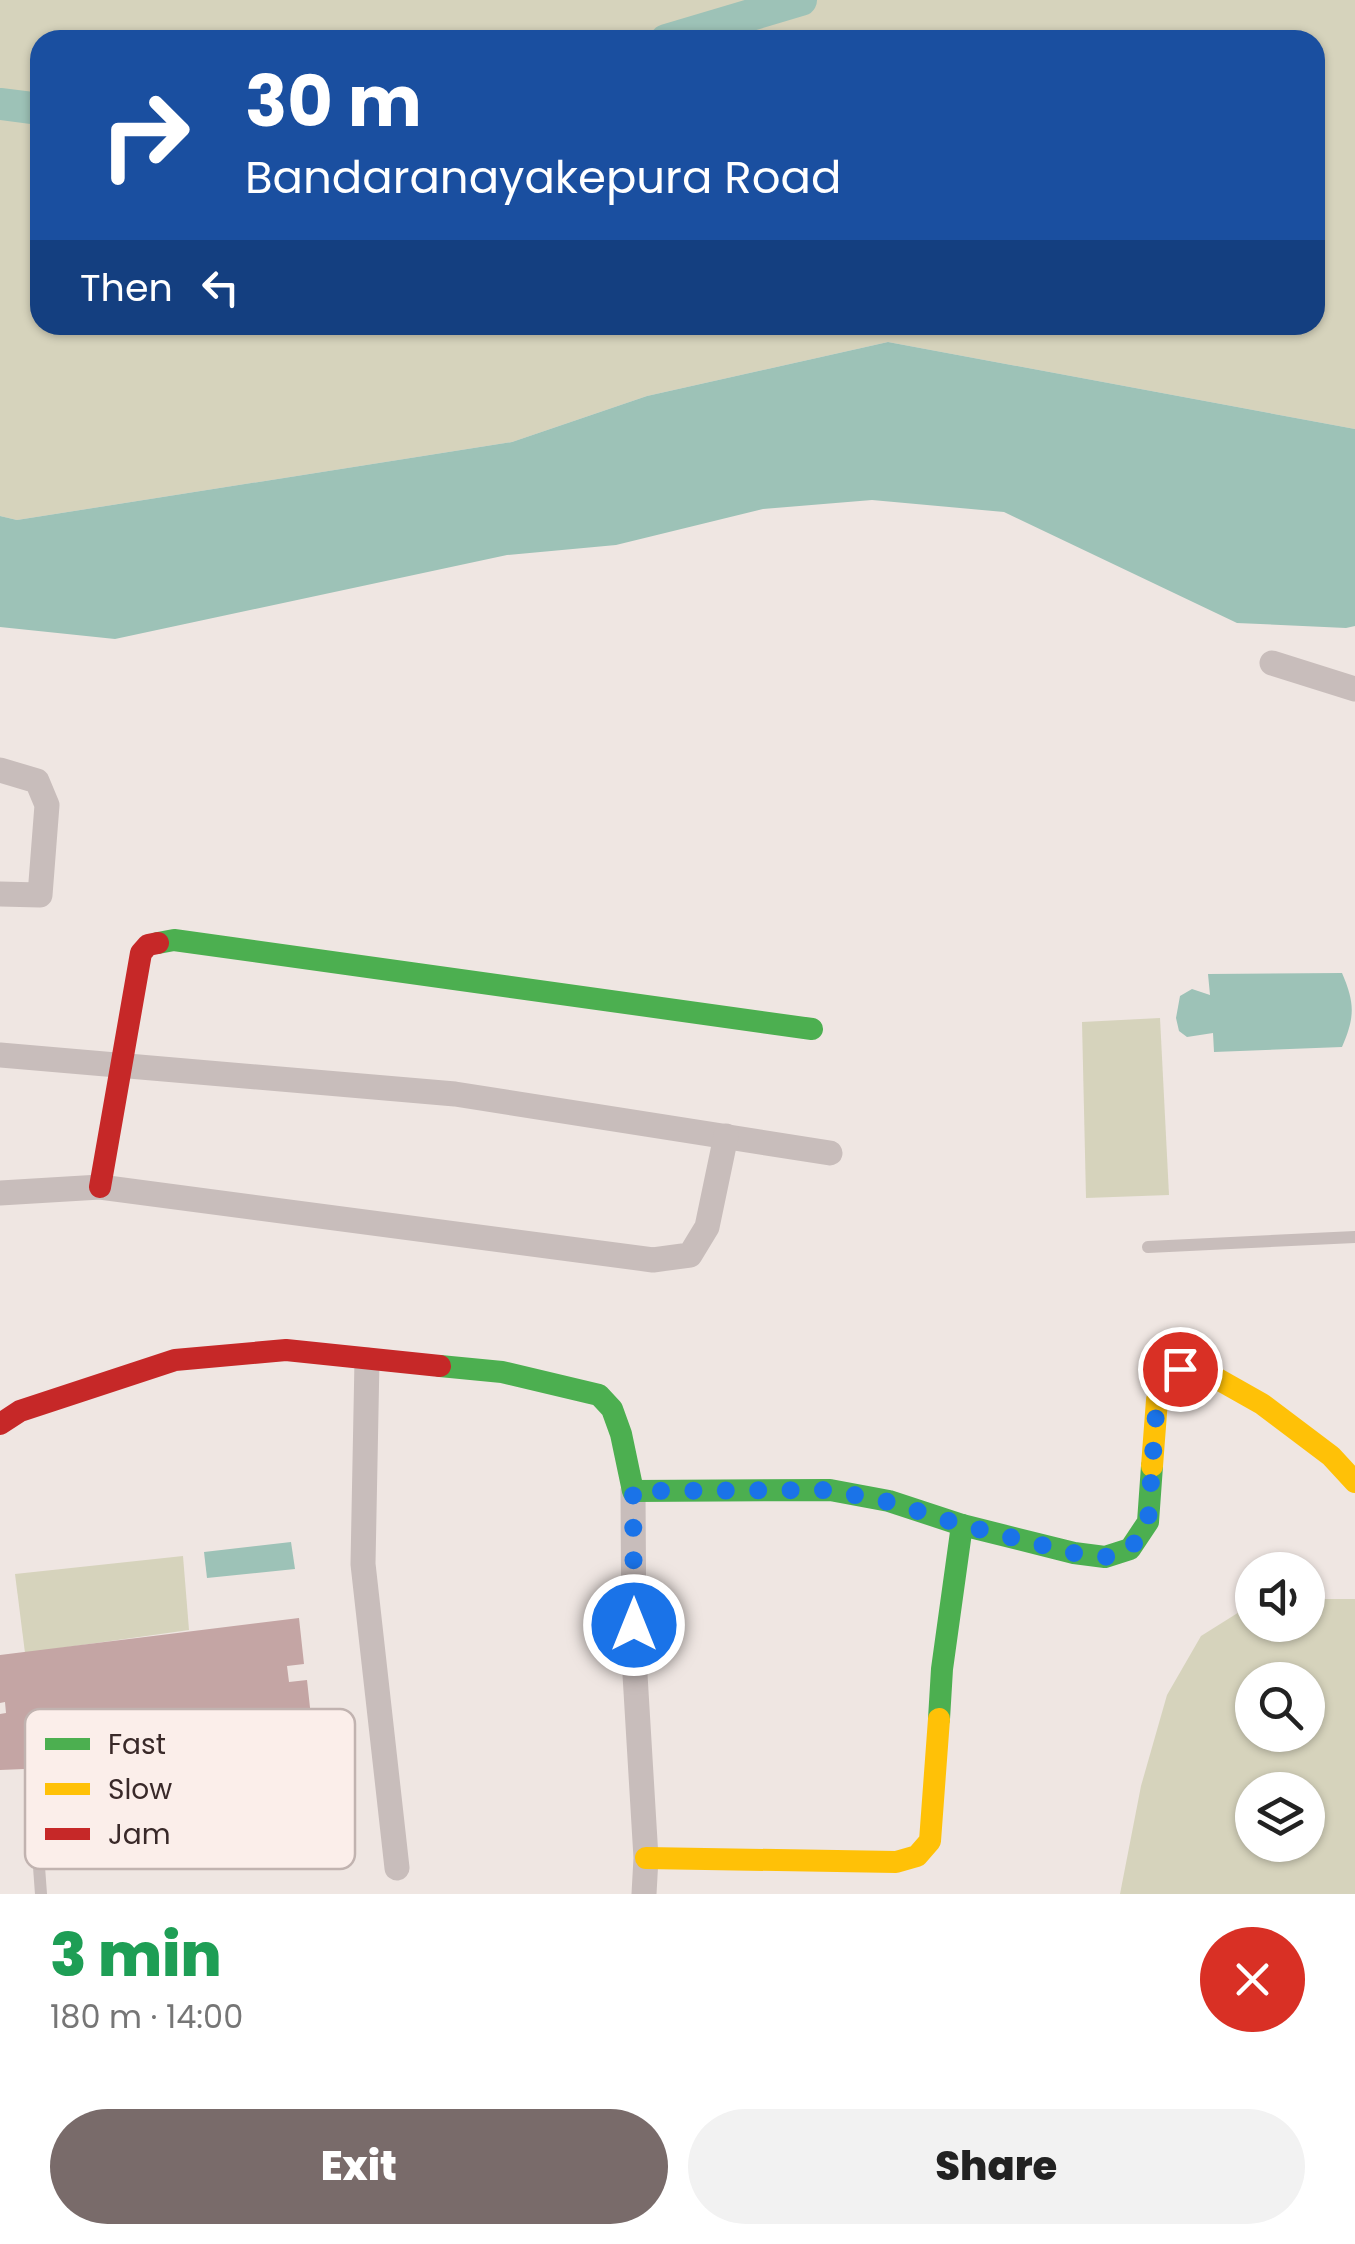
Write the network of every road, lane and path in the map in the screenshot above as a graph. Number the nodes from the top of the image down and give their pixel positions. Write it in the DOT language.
graph roads {
  1 [pos="1272,664"];
  2 [pos="1355,688"];
  3 [pos="0,770"];
  4 [pos="0,894"];
  5 [pos="812,1029"];
  6 [pos="0,1055"];
  7 [pos="122,1066"];
  8 [pos="726,1136"];
  9 [pos="830,1153"];
  10 [pos="100,1187"];
  11 [pos="0,1193"];
  12 [pos="1355,1237"];
  13 [pos="1148,1247"];
  14 [pos="367,1360"];
  15 [pos="0,1424"];
  16 [pos="1355,1482"];
  17 [pos="633,1491"];
  18 [pos="962,1525"];
  19 [pos="646,1858"];
  20 [pos="396,1868"];
  21 [pos="39,1869"];
  22 [pos="41,1894"];
  23 [pos="644,1894"];
  1 -- 2 [label="street"];
  3 -- 4 [label="street"];
  5 -- 7 [label="street"];
  6 -- 7 [label="street"];
  7 -- 8 [label="street"];
  7 -- 10 [label="street"];
  8 -- 9 [label="street"];
  8 -- 10 [label="street"];
  10 -- 11 [label="street"];
  12 -- 13 [label="lane"];
  14 -- 15 [label="street"];
  14 -- 17 [label="street"];
  14 -- 20 [label="street"];
  16 -- 18 [label="street"];
  17 -- 18 [label="street"];
  17 -- 19 [label="street"];
  18 -- 19 [label="street"];
  19 -- 23 [label="street"];
  21 -- 22 [label="lane"];
}
